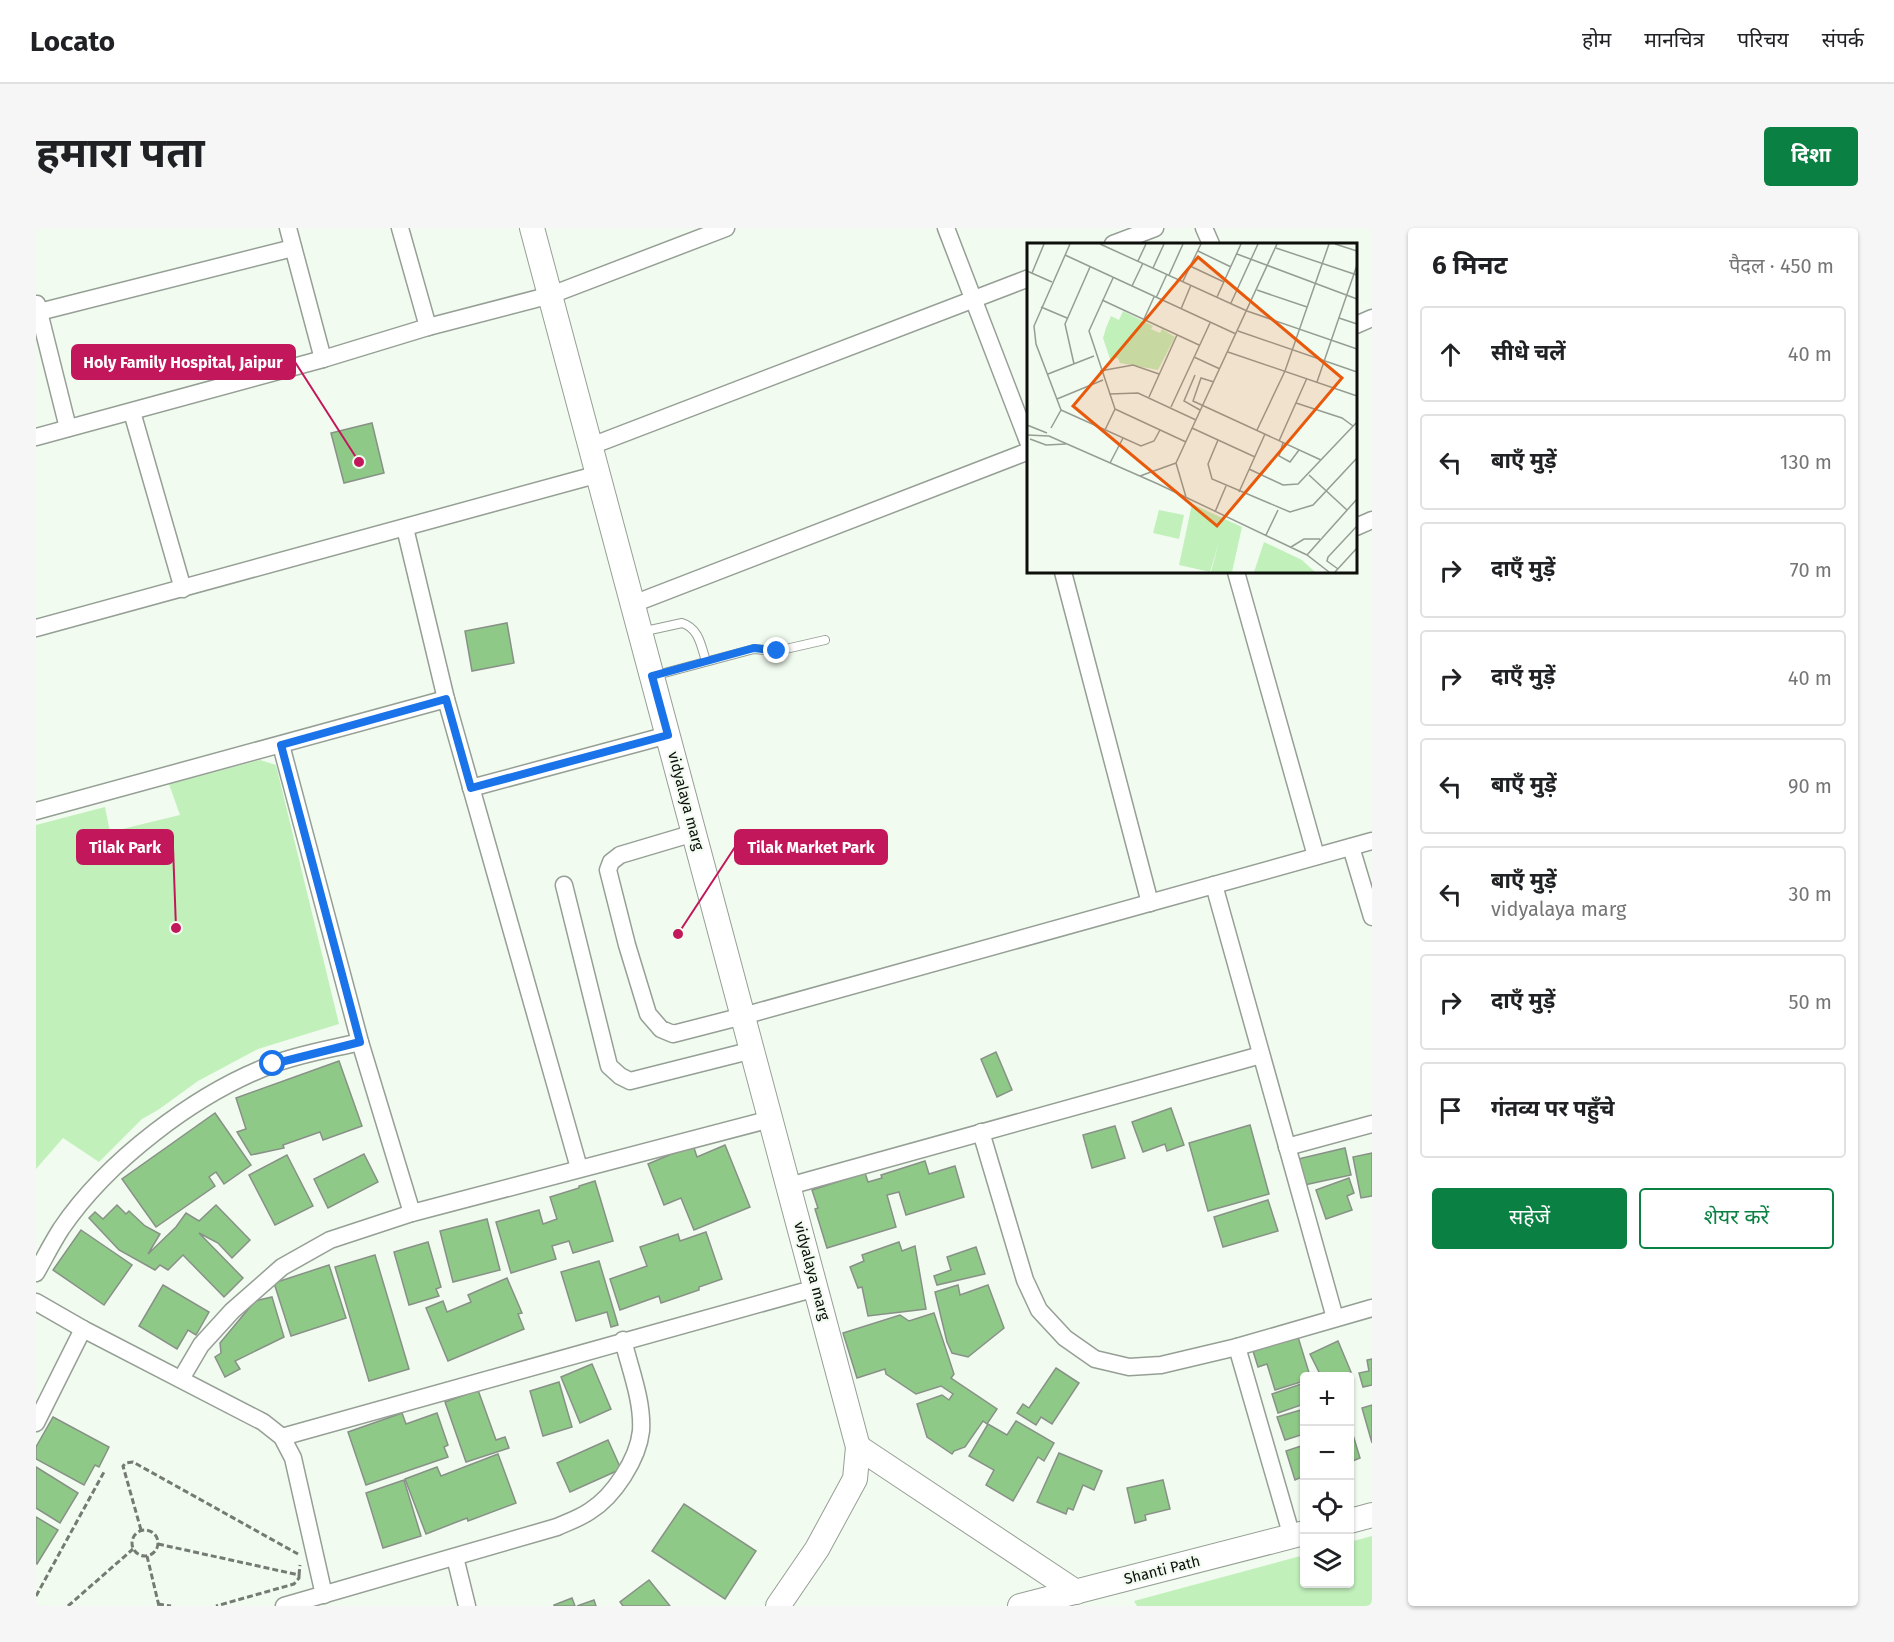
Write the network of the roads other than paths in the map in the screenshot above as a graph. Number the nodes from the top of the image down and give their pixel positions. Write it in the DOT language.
graph roads {
  1 [pos="288,228"];
  2 [pos="400,228"];
  3 [pos="532,228"];
  4 [pos="726,228"];
  5 [pos="946,228"];
  6 [pos="1155,228"];
  7 [pos="1204,228"];
  8 [pos="1116,243"];
  9 [pos="1211,243"];
  10 [pos="294,248"];
  11 [pos="1027,279"];
  12 [pos="551,295"];
  13 [pos="974,299"];
  14 [pos="37,307"];
  15 [pos="1372,318"];
  16 [pos="1357,325"];
  17 [pos="428,327"];
  18 [pos="323,359"];
  19 [pos="132,412"];
  20 [pos="68,428"];
  21 [pos="36,437"];
  22 [pos="1027,439"];
  23 [pos="591,446"];
  24 [pos="1027,453"];
  25 [pos="598,474"];
  26 [pos="1372,520"];
  27 [pos="1357,526"];
  28 [pos="405,528"];
  29 [pos="1062,573"];
  30 [pos="1240,573"];
  31 [pos="183,589"];
  32 [pos="633,604"];
  33 [pos="36,628"];
  34 [pos="641,632"];
  35 [pos="825,640"];
  36 [pos="706,661"];
  37 [pos="652,676"];
  38 [pos="446,699"];
  39 [pos="668,735"];
  40 [pos="281,745"];
  41 [pos="471,788"];
  42 [pos="36,811"];
  43 [pos="694,834"];
  44 [pos="1372,841"];
  45 [pos="1351,847"];
  46 [pos="1316,856"];
  47 [pos="564,885"];
  48 [pos="1214,885"];
  49 [pos="1150,903"];
  50 [pos="1372,917"];
  51 [pos="743,1016"];
  52 [pos="360,1042"];
  53 [pos="753,1050"];
  54 [pos="1261,1055"];
  55 [pos="771,1119"];
  56 [pos="1372,1124"];
  57 [pos="981,1132"];
  58 [pos="1287,1147"];
  59 [pos="579,1168"];
  60 [pos="789,1186"];
  61 [pos="412,1213"];
  62 [pos="36,1273"];
  63 [pos="816,1288"];
  64 [pos="36,1302"];
  65 [pos="1372,1308"];
  66 [pos="1335,1318"];
  67 [pos="83,1329"];
  68 [pos="623,1340"];
  69 [pos="1237,1347"];
  70 [pos="181,1379"];
  71 [pos="36,1423"];
  72 [pos="282,1437"];
  73 [pos="858,1446"];
  74 [pos="1372,1515"];
  75 [pos="1354,1520"];
  76 [pos="1298,1535"];
  77 [pos="455,1557"];
  78 [pos="1076,1592"];
  79 [pos="324,1595"];
  80 [pos="284,1606"];
  81 [pos="467,1606"];
  82 [pos="778,1606"];
  83 [pos="1020,1606"];
  1 -- 10 [label="street"];
  2 -- 17 [label="street"];
  3 -- 12 [label="street, vidyalaya marg"];
  4 -- 12 [label="street"];
  5 -- 13 [label="street"];
  6 -- 8 [label="street"];
  7 -- 9 [label="street"];
  10 -- 14 [label="street"];
  10 -- 18 [label="street"];
  11 -- 13 [label="street"];
  12 -- 17 [label="street"];
  12 -- 23 [label="street, vidyalaya marg"];
  13 -- 22 [label="street"];
  13 -- 23 [label="street"];
  14 -- 20 [label="street"];
  15 -- 16 [label="street"];
  17 -- 18 [label="street"];
  18 -- 19 [label="street"];
  19 -- 20 [label="street"];
  19 -- 31 [label="street"];
  20 -- 21 [label="street"];
  23 -- 25 [label="street, vidyalaya marg"];
  24 -- 32 [label="street"];
  25 -- 28 [label="street"];
  25 -- 32 [label="street, vidyalaya marg"];
  26 -- 27 [label="street"];
  28 -- 31 [label="street"];
  28 -- 38 [label="street"];
  29 -- 49 [label="street"];
  30 -- 46 [label="street"];
  31 -- 33 [label="street"];
  32 -- 34 [label="street, vidyalaya marg"];
  34 -- 36 [label="lane"];
  34 -- 37 [label="street, vidyalaya marg"];
  35 -- 36 [label="lane"];
  36 -- 37 [label="lane"];
  37 -- 39 [label="street, vidyalaya marg"];
  38 -- 40 [label="street"];
  38 -- 41 [label="street"];
  39 -- 41 [label="street"];
  39 -- 43 [label="street, vidyalaya marg"];
  40 -- 42 [label="street"];
  40 -- 52 [label="street"];
  41 -- 59 [label="street"];
  43 -- 51 [label="street, vidyalaya marg"];
  43 -- 51 [label="street"];
  44 -- 45 [label="street"];
  45 -- 46 [label="street"];
  45 -- 50 [label="street"];
  46 -- 48 [label="street"];
  47 -- 53 [label="street"];
  48 -- 49 [label="street"];
  48 -- 54 [label="street"];
  49 -- 51 [label="street"];
  51 -- 53 [label="street, vidyalaya marg"];
  52 -- 61 [label="street"];
  52 -- 62 [label="street"];
  53 -- 55 [label="street, vidyalaya marg"];
  54 -- 57 [label="street"];
  54 -- 58 [label="street"];
  55 -- 59 [label="street"];
  55 -- 60 [label="street, vidyalaya marg"];
  56 -- 58 [label="street"];
  57 -- 60 [label="street"];
  57 -- 69 [label="street"];
  58 -- 66 [label="street"];
  59 -- 61 [label="street"];
  60 -- 63 [label="street, vidyalaya marg"];
  61 -- 70 [label="street"];
  63 -- 68 [label="street"];
  63 -- 73 [label="street, vidyalaya marg"];
  64 -- 67 [label="street"];
  65 -- 66 [label="street"];
  66 -- 69 [label="street"];
  67 -- 70 [label="street"];
  67 -- 71 [label="street"];
  68 -- 72 [label="street"];
  68 -- 77 [label="street"];
  69 -- 76 [label="street"];
  70 -- 72 [label="street"];
  72 -- 79 [label="street"];
  73 -- 78 [label="street"];
  73 -- 82 [label="street"];
  74 -- 75 [label="street"];
  76 -- 78 [label="street, Shanti Path"];
  77 -- 79 [label="street"];
  77 -- 81 [label="street"];
  78 -- 83 [label="street, Shanti Path"];
  79 -- 80 [label="street"];
}
